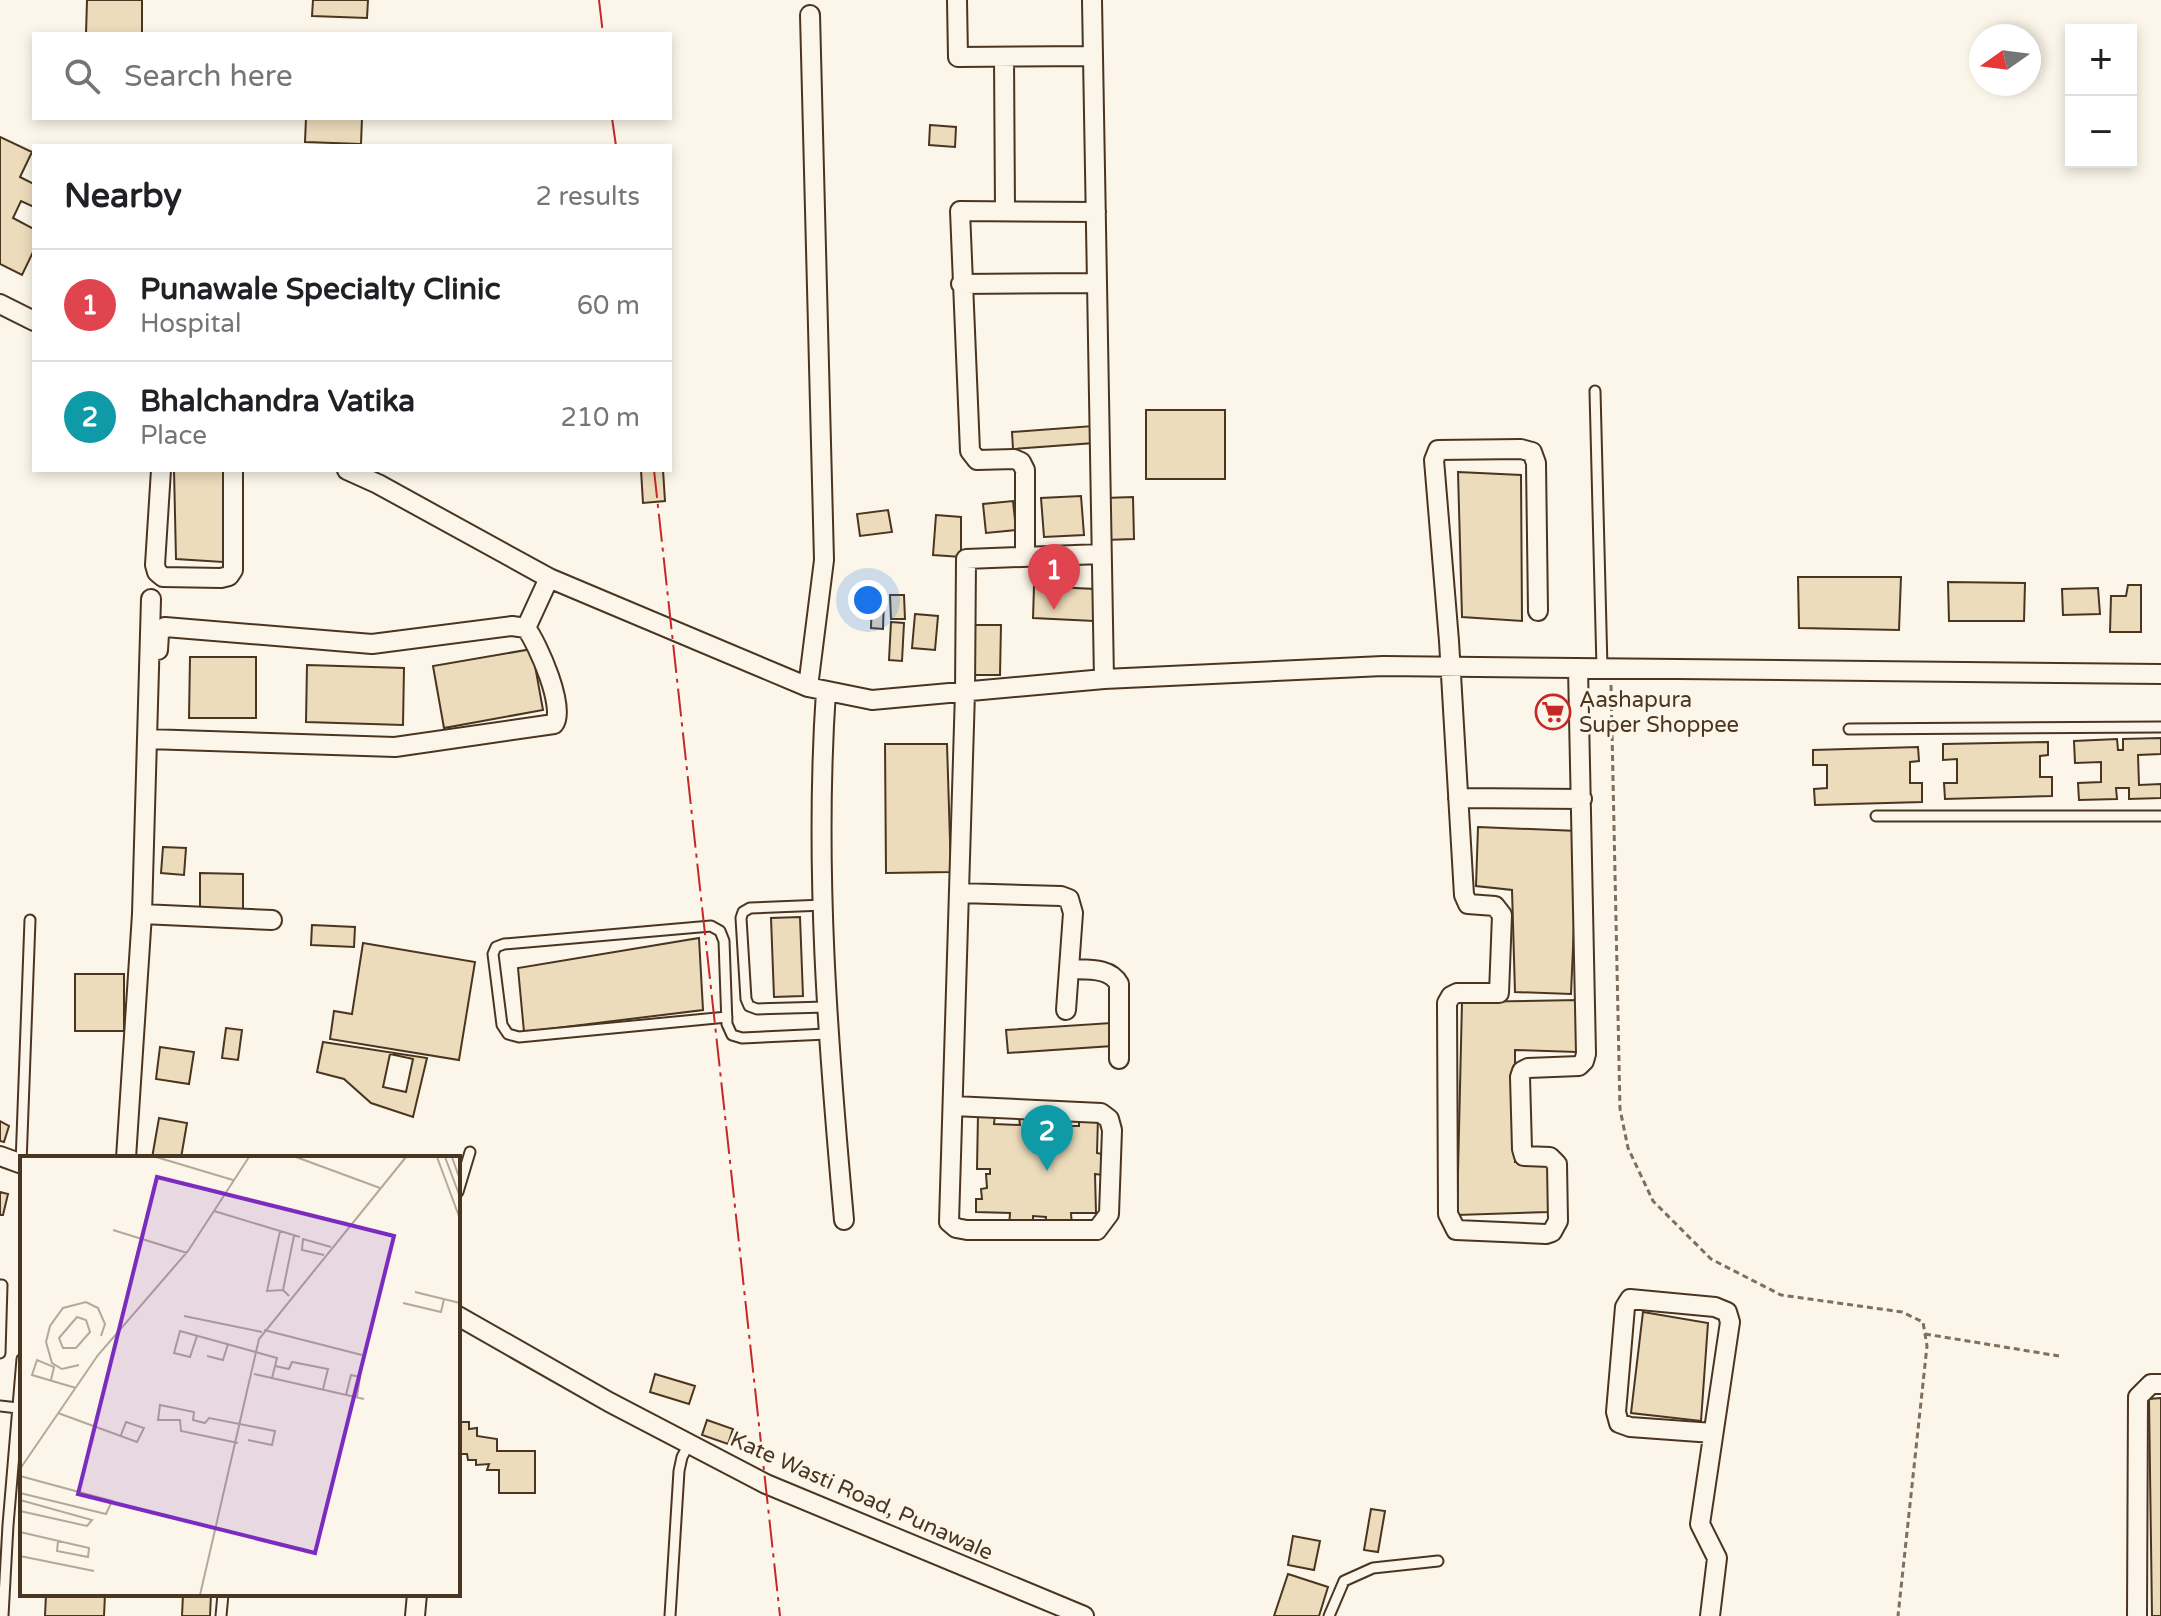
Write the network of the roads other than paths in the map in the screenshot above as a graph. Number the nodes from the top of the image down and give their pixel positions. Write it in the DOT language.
graph roads {
  1 [pos="957,0"];
  2 [pos="1092,0"];
  3 [pos="810,15"];
  4 [pos="1092,56"];
  5 [pos="1004,57"];
  6 [pos="1005,211"];
  7 [pos="1096,212"];
  8 [pos="1097,283"];
  9 [pos="961,284"];
  10 [pos="0,304"];
  11 [pos="32,320"];
  12 [pos="1595,391"];
  13 [pos="161,472"];
  14 [pos="233,472"];
  15 [pos="356,472"];
  16 [pos="380,477"];
  17 [pos="1101,554"];
  18 [pos="1025,557"];
  19 [pos="549,578"];
  20 [pos="151,599"];
  21 [pos="1538,611"];
  22 [pos="526,628"];
  23 [pos="1451,667"];
  24 [pos="1578,668"];
  25 [pos="1606,668"];
  26 [pos="2161,674"];
  27 [pos="1104,679"];
  28 [pos="817,689"];
  29 [pos="965,692"];
  30 [pos="2161,727"];
  31 [pos="1849,729"];
  32 [pos="152,739"];
  33 [pos="1458,798"];
  34 [pos="1582,799"];
  35 [pos="1876,816"];
  36 [pos="2161,816"];
  37 [pos="959,893"];
  38 [pos="824,905"];
  39 [pos="142,914"];
  40 [pos="30,920"];
  41 [pos="272,920"];
  42 [pos="1069,969"];
  43 [pos="826,1007"];
  44 [pos="1066,1010"];
  45 [pos="727,1017"];
  46 [pos="827,1034"];
  47 [pos="1119,1059"];
  48 [pos="953,1106"];
  49 [pos="470,1152"];
  50 [pos="0,1156"];
  51 [pos="22,1156"];
  52 [pos="126,1156"];
  53 [pos="20,1163"];
  54 [pos="460,1185"];
  55 [pos="844,1220"];
  56 [pos="0,1285"];
  57 [pos="460,1317"];
  58 [pos="0,1353"];
  59 [pos="20,1384"];
  60 [pos="2161,1384"];
  61 [pos="0,1406"];
  62 [pos="18,1408"];
  63 [pos="1713,1433"];
  64 [pos="689,1444"];
  65 [pos="1438,1561"];
  66 [pos="223,1596"];
  67 [pos="417,1596"];
  68 [pos="3,1616"];
  69 [pos="221,1616"];
  70 [pos="415,1616"];
  71 [pos="670,1616"];
  72 [pos="1084,1616"];
  73 [pos="1329,1616"];
  74 [pos="1710,1616"];
  75 [pos="2137,1616"];
  1 -- 5 [label="street"];
  2 -- 4 [label="street"];
  3 -- 28 [label="street"];
  4 -- 5 [label="street"];
  4 -- 7 [label="street"];
  5 -- 6 [label="street"];
  6 -- 7 [label="street"];
  6 -- 9 [label="street"];
  7 -- 8 [label="street"];
  8 -- 9 [label="street"];
  8 -- 17 [label="street"];
  9 -- 18 [label="street"];
  10 -- 11 [label="street"];
  12 -- 25 [label="lane"];
  13 -- 14 [label="street"];
  15 -- 16 [label="street"];
  16 -- 19 [label="street"];
  17 -- 18 [label="street"];
  17 -- 27 [label="street"];
  18 -- 29 [label="street"];
  19 -- 22 [label="street"];
  19 -- 28 [label="street"];
  20 -- 32 [label="street"];
  21 -- 23 [label="street"];
  22 -- 32 [label="street"];
  22 -- 32 [label="street"];
  23 -- 24 [label="street"];
  23 -- 27 [label="street"];
  23 -- 33 [label="street"];
  24 -- 25 [label="street"];
  24 -- 34 [label="street"];
  25 -- 26 [label="street"];
  27 -- 29 [label="street"];
  28 -- 29 [label="street"];
  28 -- 38 [label="street"];
  29 -- 37 [label="street"];
  30 -- 31 [label="lane"];
  32 -- 39 [label="street"];
  33 -- 34 [label="street"];
  33 -- 34 [label="street"];
  35 -- 36 [label="lane"];
  37 -- 42 [label="street"];
  37 -- 48 [label="street"];
  38 -- 43 [label="street"];
  38 -- 43 [label="lane"];
  39 -- 41 [label="street"];
  39 -- 52 [label="street"];
  40 -- 51 [label="lane"];
  42 -- 44 [label="street"];
  42 -- 47 [label="street"];
  43 -- 46 [label="street"];
  45 -- 45 [label="lane"];
  45 -- 46 [label="lane"];
  46 -- 55 [label="street"];
  48 -- 48 [label="street"];
  49 -- 54 [label="lane"];
  50 -- 53 [label="street"];
  56 -- 58 [label="lane"];
  57 -- 64 [label="street, Kate Wasti Road, Punawale"];
  59 -- 62 [label="lane"];
  60 -- 75 [label="street"];
  61 -- 62 [label="lane"];
  62 -- 68 [label="lane"];
  63 -- 63 [label="street"];
  63 -- 74 [label="street"];
  64 -- 71 [label="lane"];
  64 -- 72 [label="street, Kate Wasti Road, Punawale"];
  65 -- 73 [label="lane"];
  66 -- 69 [label="lane"];
  67 -- 70 [label="street"];
}
